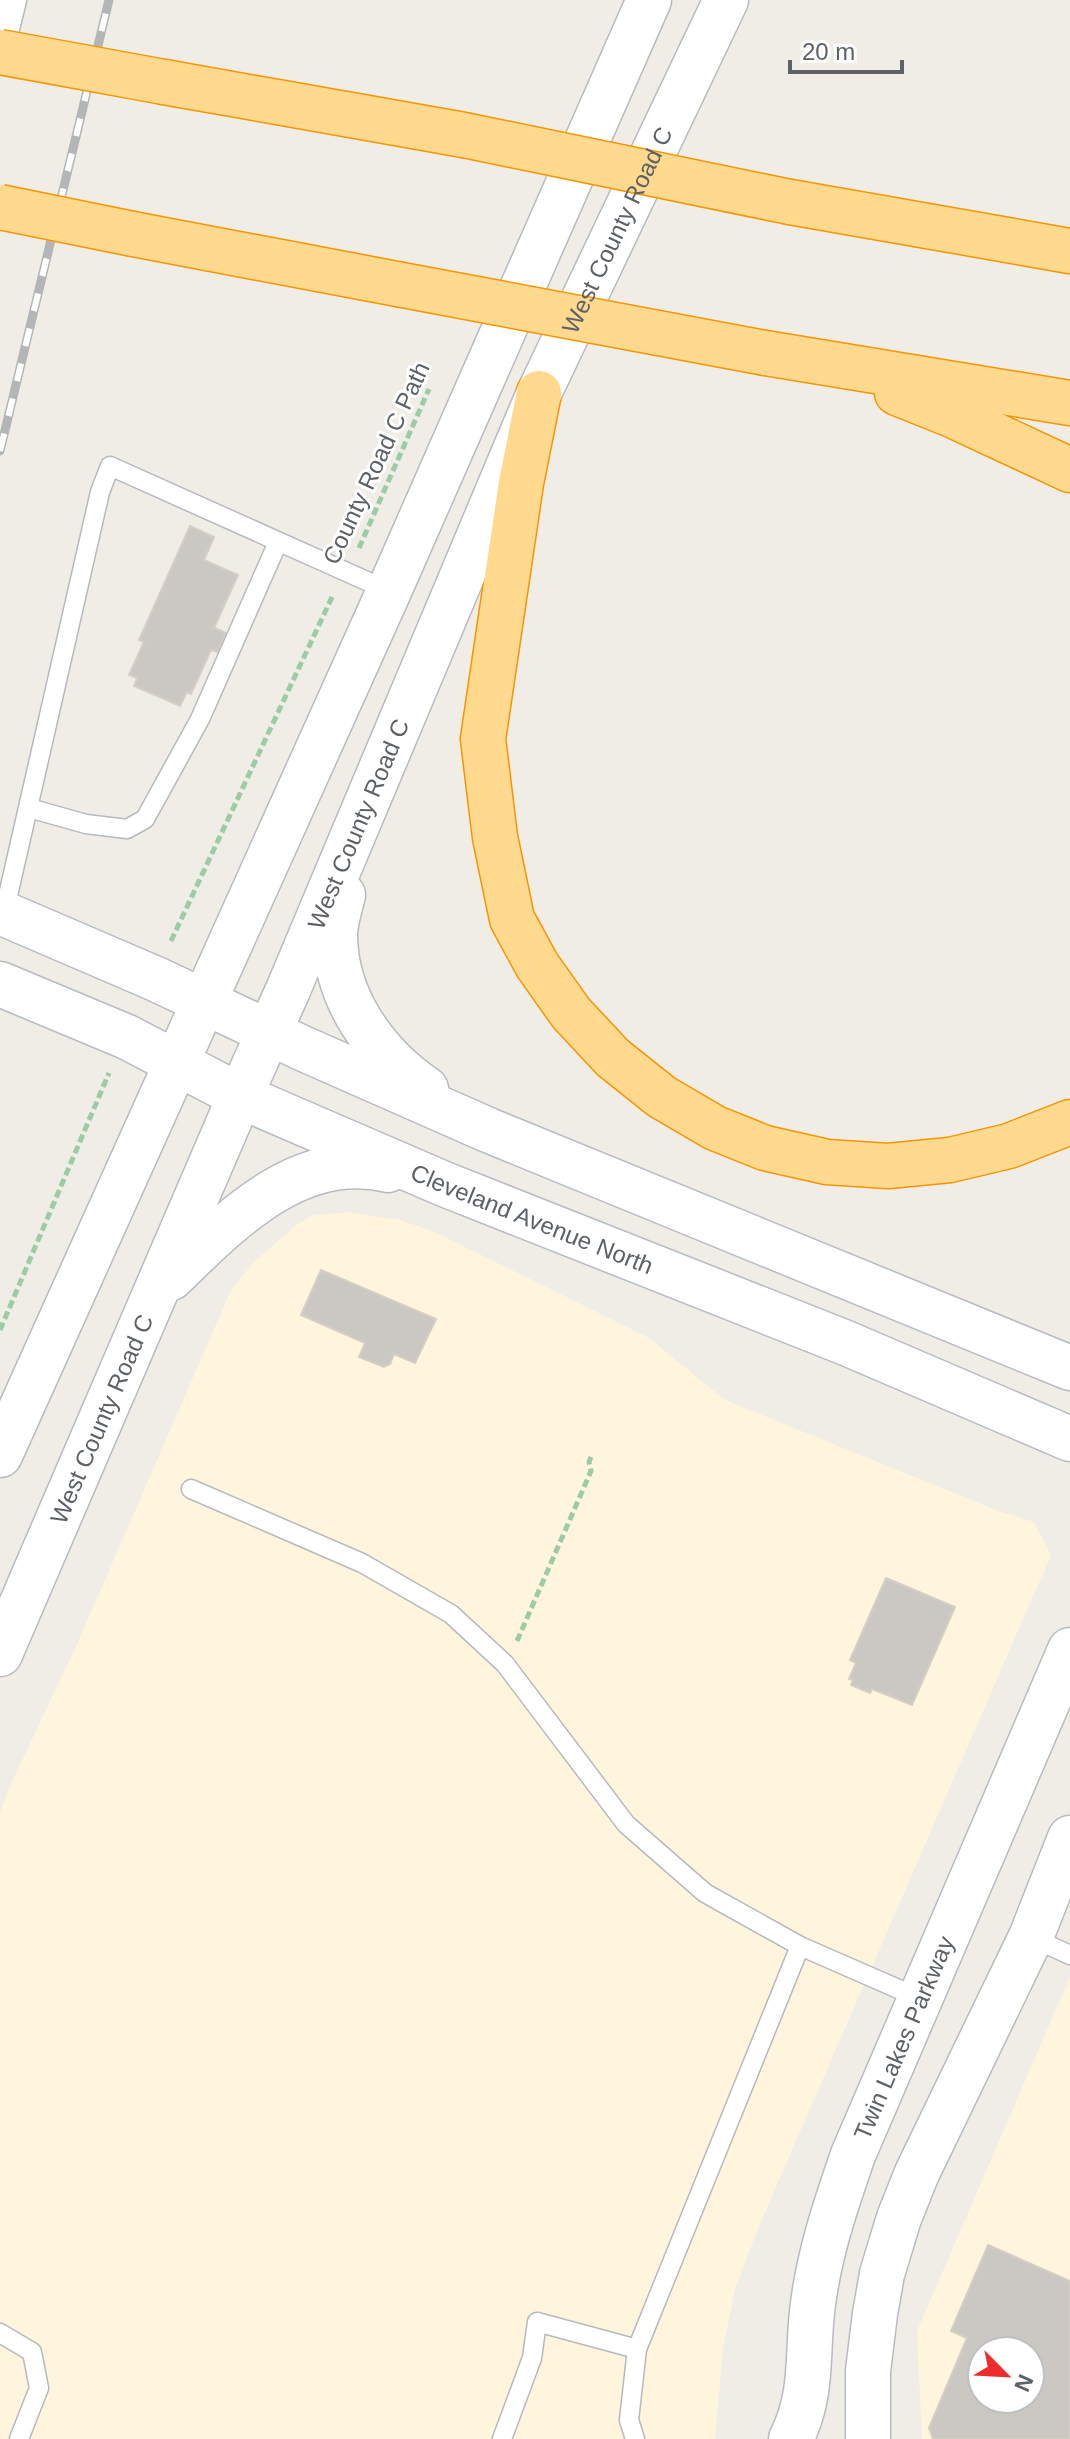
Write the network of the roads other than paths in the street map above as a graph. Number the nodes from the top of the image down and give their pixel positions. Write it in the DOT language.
graph roads {
  1 [pos="9,0"];
  2 [pos="649,0"];
  3 [pos="726,0"];
  4 [pos="0,36"];
  5 [pos="0,52"];
  6 [pos="0,207"];
  7 [pos="1000,237"];
  8 [pos="1070,237"];
  9 [pos="1070,251"];
  10 [pos="816,361"];
  11 [pos="539,393"];
  12 [pos="1070,403"];
  13 [pos="1070,470"];
  14 [pos="278,542"];
  15 [pos="389,591"];
  16 [pos="29,808"];
  17 [pos="355,832"];
  18 [pos="1,916"];
  19 [pos="0,984"];
  20 [pos="203,1002"];
  21 [pos="269,1031"];
  22 [pos="177,1065"];
  23 [pos="240,1096"];
  24 [pos="1070,1122"];
  25 [pos="488,1130"];
  26 [pos="444,1184"];
  27 [pos="158,1291"];
  28 [pos="1070,1368"];
  29 [pos="1070,1439"];
  30 [pos="0,1455"];
  31 [pos="191,1489"];
  32 [pos="1070,1650"];
  33 [pos="0,1654"];
  34 [pos="1070,1838"];
  35 [pos="1031,1937"];
  36 [pos="800,1946"];
  37 [pos="1070,1955"];
  38 [pos="919,1998"];
  39 [pos="0,2333"];
  40 [pos="637,2349"];
  41 [pos="19,2439"];
  42 [pos="502,2439"];
  43 [pos="635,2439"];
  44 [pos="791,2439"];
  45 [pos="868,2439"];
  1 -- 4 [label="street"];
  2 -- 15 [label="main road"];
  3 -- 11 [label="main road, West County Road C"];
  5 -- 7 [label="highway, bridge"];
  6 -- 10 [label="highway, bridge"];
  7 -- 8 [label="highway"];
  7 -- 9 [label="highway"];
  10 -- 12 [label="highway"];
  10 -- 13 [label="highway"];
  11 -- 17 [label="main road, West County Road C"];
  11 -- 24 [label="highway"];
  14 -- 15 [label="lane"];
  14 -- 16 [label="lane"];
  14 -- 16 [label="lane"];
  15 -- 20 [label="main road"];
  16 -- 18 [label="lane"];
  17 -- 21 [label="main road, West County Road C"];
  17 -- 25 [label="main road"];
  18 -- 20 [label="main road"];
  19 -- 22 [label="main road, Cleveland Avenue North"];
  20 -- 21 [label="main road"];
  20 -- 22 [label="main road"];
  21 -- 23 [label="main road, West County Road C"];
  21 -- 25 [label="main road"];
  22 -- 23 [label="main road, Cleveland Avenue North"];
  22 -- 30 [label="main road"];
  23 -- 26 [label="main road, Cleveland Avenue North"];
  23 -- 27 [label="main road, West County Road C"];
  25 -- 28 [label="main road"];
  26 -- 27 [label="main road"];
  26 -- 29 [label="main road, Cleveland Avenue North"];
  27 -- 33 [label="main road, West County Road C"];
  31 -- 36 [label="lane"];
  32 -- 38 [label="main road, Twin Lakes Parkway"];
  34 -- 35 [label="main road"];
  35 -- 37 [label="lane"];
  35 -- 45 [label="main road"];
  36 -- 38 [label="lane"];
  36 -- 40 [label="lane"];
  38 -- 44 [label="main road, Twin Lakes Parkway"];
  39 -- 41 [label="lane"];
  40 -- 42 [label="lane"];
  40 -- 43 [label="lane"];
}
